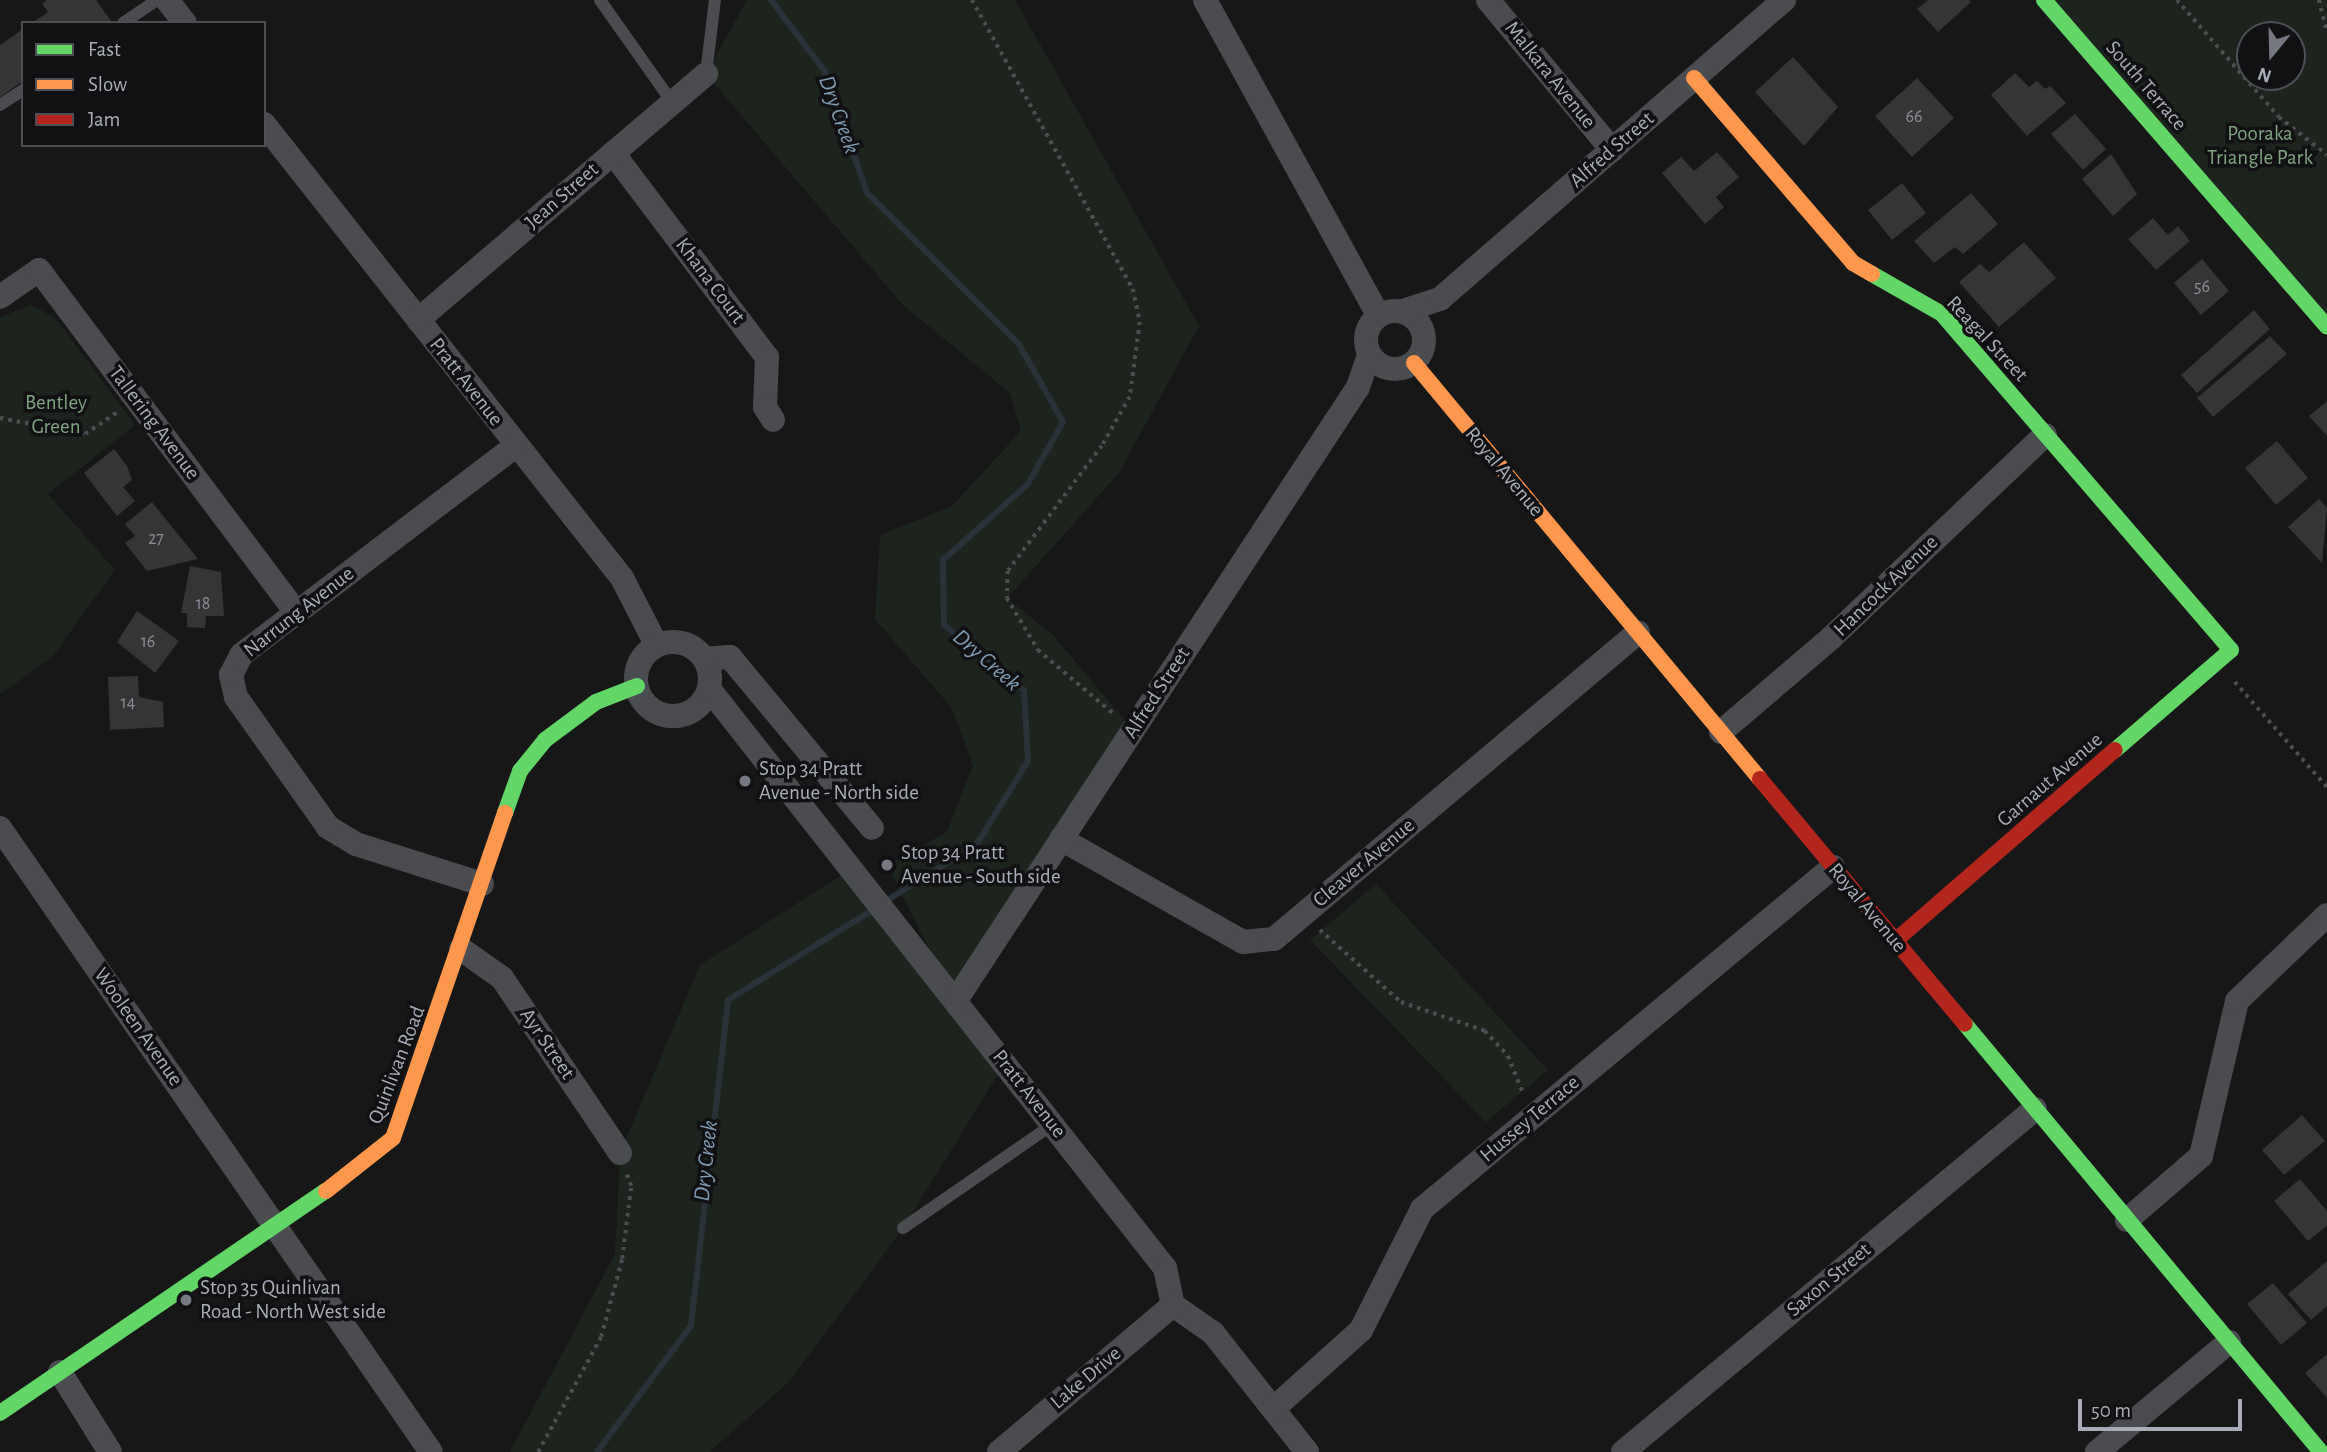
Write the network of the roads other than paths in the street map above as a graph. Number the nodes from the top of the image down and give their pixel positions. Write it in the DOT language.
graph roads {
  1 [pos="157,0"];
  2 [pos="167,0"];
  3 [pos="600,0"];
  4 [pos="715,0"];
  5 [pos="1205,0"];
  6 [pos="1488,0"];
  7 [pos="1784,0"];
  8 [pos="2044,0"];
  9 [pos="126,21"];
  10 [pos="183,21"];
  11 [pos="706,74"];
  12 [pos="1694,78"];
  13 [pos="21,91"];
  14 [pos="672,102"];
  15 [pos="0,105"];
  16 [pos="266,127"];
  17 [pos="1612,150"];
  18 [pos="613,153"];
  19 [pos="0,297"];
  20 [pos="1440,299"];
  21 [pos="1403,311"];
  22 [pos="1378,315"];
  23 [pos="418,320"];
  24 [pos="2327,327"];
  25 [pos="1424,336"];
  26 [pos="1379,362"];
  27 [pos="1414,363"];
  28 [pos="773,420"];
  29 [pos="2045,435"];
  30 [pos="515,446"];
  31 [pos="297,612"];
  32 [pos="1638,633"];
  33 [pos="657,646"];
  34 [pos="2231,650"];
  35 [pos="705,659"];
  36 [pos="637,686"];
  37 [pos="702,699"];
  38 [pos="1721,732"];
  39 [pos="0,828"];
  40 [pos="872,828"];
  41 [pos="1061,839"];
  42 [pos="1833,867"];
  43 [pos="482,884"];
  44 [pos="2327,915"];
  45 [pos="1895,941"];
  46 [pos="461,949"];
  47 [pos="956,1000"];
  48 [pos="2035,1109"];
  49 [pos="1053,1124"];
  50 [pos="620,1153"];
  51 [pos="2127,1220"];
  52 [pos="276,1225"];
  53 [pos="903,1228"];
  54 [pos="1173,1305"];
  55 [pos="2230,1342"];
  56 [pos="60,1372"];
  57 [pos="1273,1409"];
  58 [pos="0,1413"];
  59 [pos="110,1452"];
  60 [pos="431,1452"];
  61 [pos="999,1452"];
  62 [pos="1307,1452"];
  63 [pos="1623,1452"];
  64 [pos="2097,1452"];
  65 [pos="2321,1452"];
  1 -- 9 [label="lane"];
  2 -- 10 [label="street"];
  3 -- 14 [label="lane"];
  4 -- 11 [label="lane"];
  5 -- 22 [label="street"];
  6 -- 17 [label="street, Malkara Avenue"];
  7 -- 12 [label="street, Alfred Street"];
  8 -- 24 [label="street, South Terrace"];
  11 -- 14 [label="street, Jean Street"];
  12 -- 17 [label="street, Alfred Street"];
  12 -- 29 [label="street, Reagal Street"];
  13 -- 15 [label="lane"];
  14 -- 18 [label="street, Jean Street"];
  16 -- 23 [label="street, Pratt Avenue"];
  17 -- 20 [label="street, Alfred Street"];
  18 -- 23 [label="street, Jean Street"];
  18 -- 28 [label="street, Khana Court"];
  19 -- 31 [label="street, Tallering Avenue"];
  20 -- 21 [label="street, Alfred Street"];
  20 -- 25 [label="street, Alfred Street"];
  21 -- 22 [label="street"];
  21 -- 25 [label="street"];
  22 -- 26 [label="street"];
  23 -- 30 [label="street, Pratt Avenue"];
  25 -- 27 [label="street"];
  26 -- 27 [label="street"];
  26 -- 41 [label="street, Alfred Street"];
  27 -- 32 [label="street, Royal Avenue"];
  29 -- 34 [label="street, Reagal Street"];
  29 -- 38 [label="street, Hancock Avenue"];
  30 -- 31 [label="street, Narrung Avenue"];
  30 -- 33 [label="street, Pratt Avenue"];
  31 -- 43 [label="street, Narrung Avenue"];
  32 -- 38 [label="street, Royal Avenue"];
  32 -- 41 [label="street, Cleaver Avenue"];
  33 -- 35 [label="street"];
  33 -- 36 [label="street"];
  34 -- 45 [label="street, Garnaut Avenue"];
  35 -- 37 [label="street"];
  35 -- 40 [label="street"];
  36 -- 37 [label="street"];
  36 -- 43 [label="street, Quinlivan Road"];
  37 -- 47 [label="street, Pratt Avenue"];
  38 -- 42 [label="street, Royal Avenue"];
  39 -- 52 [label="street, Wooleen Avenue"];
  41 -- 47 [label="street, Alfred Street"];
  42 -- 45 [label="street, Royal Avenue"];
  42 -- 57 [label="street, Hussey Terrace"];
  43 -- 46 [label="street, Quinlivan Road"];
  44 -- 51 [label="street"];
  45 -- 48 [label="street, Royal Avenue"];
  46 -- 50 [label="street, Ayr Street"];
  46 -- 52 [label="street, Quinlivan Road"];
  47 -- 49 [label="street, Pratt Avenue"];
  48 -- 51 [label="street, Royal Avenue"];
  48 -- 63 [label="street, Saxon Street"];
  49 -- 53 [label="lane"];
  49 -- 54 [label="street, Pratt Avenue"];
  51 -- 55 [label="street, Royal Avenue"];
  52 -- 56 [label="street, Quinlivan Road"];
  52 -- 60 [label="street, Wooleen Avenue"];
  54 -- 57 [label="street"];
  54 -- 61 [label="street, Lake Drive"];
  55 -- 64 [label="street"];
  55 -- 65 [label="street, Royal Avenue"];
  56 -- 58 [label="street, Quinlivan Road"];
  56 -- 59 [label="street"];
  57 -- 62 [label="street"];
}
